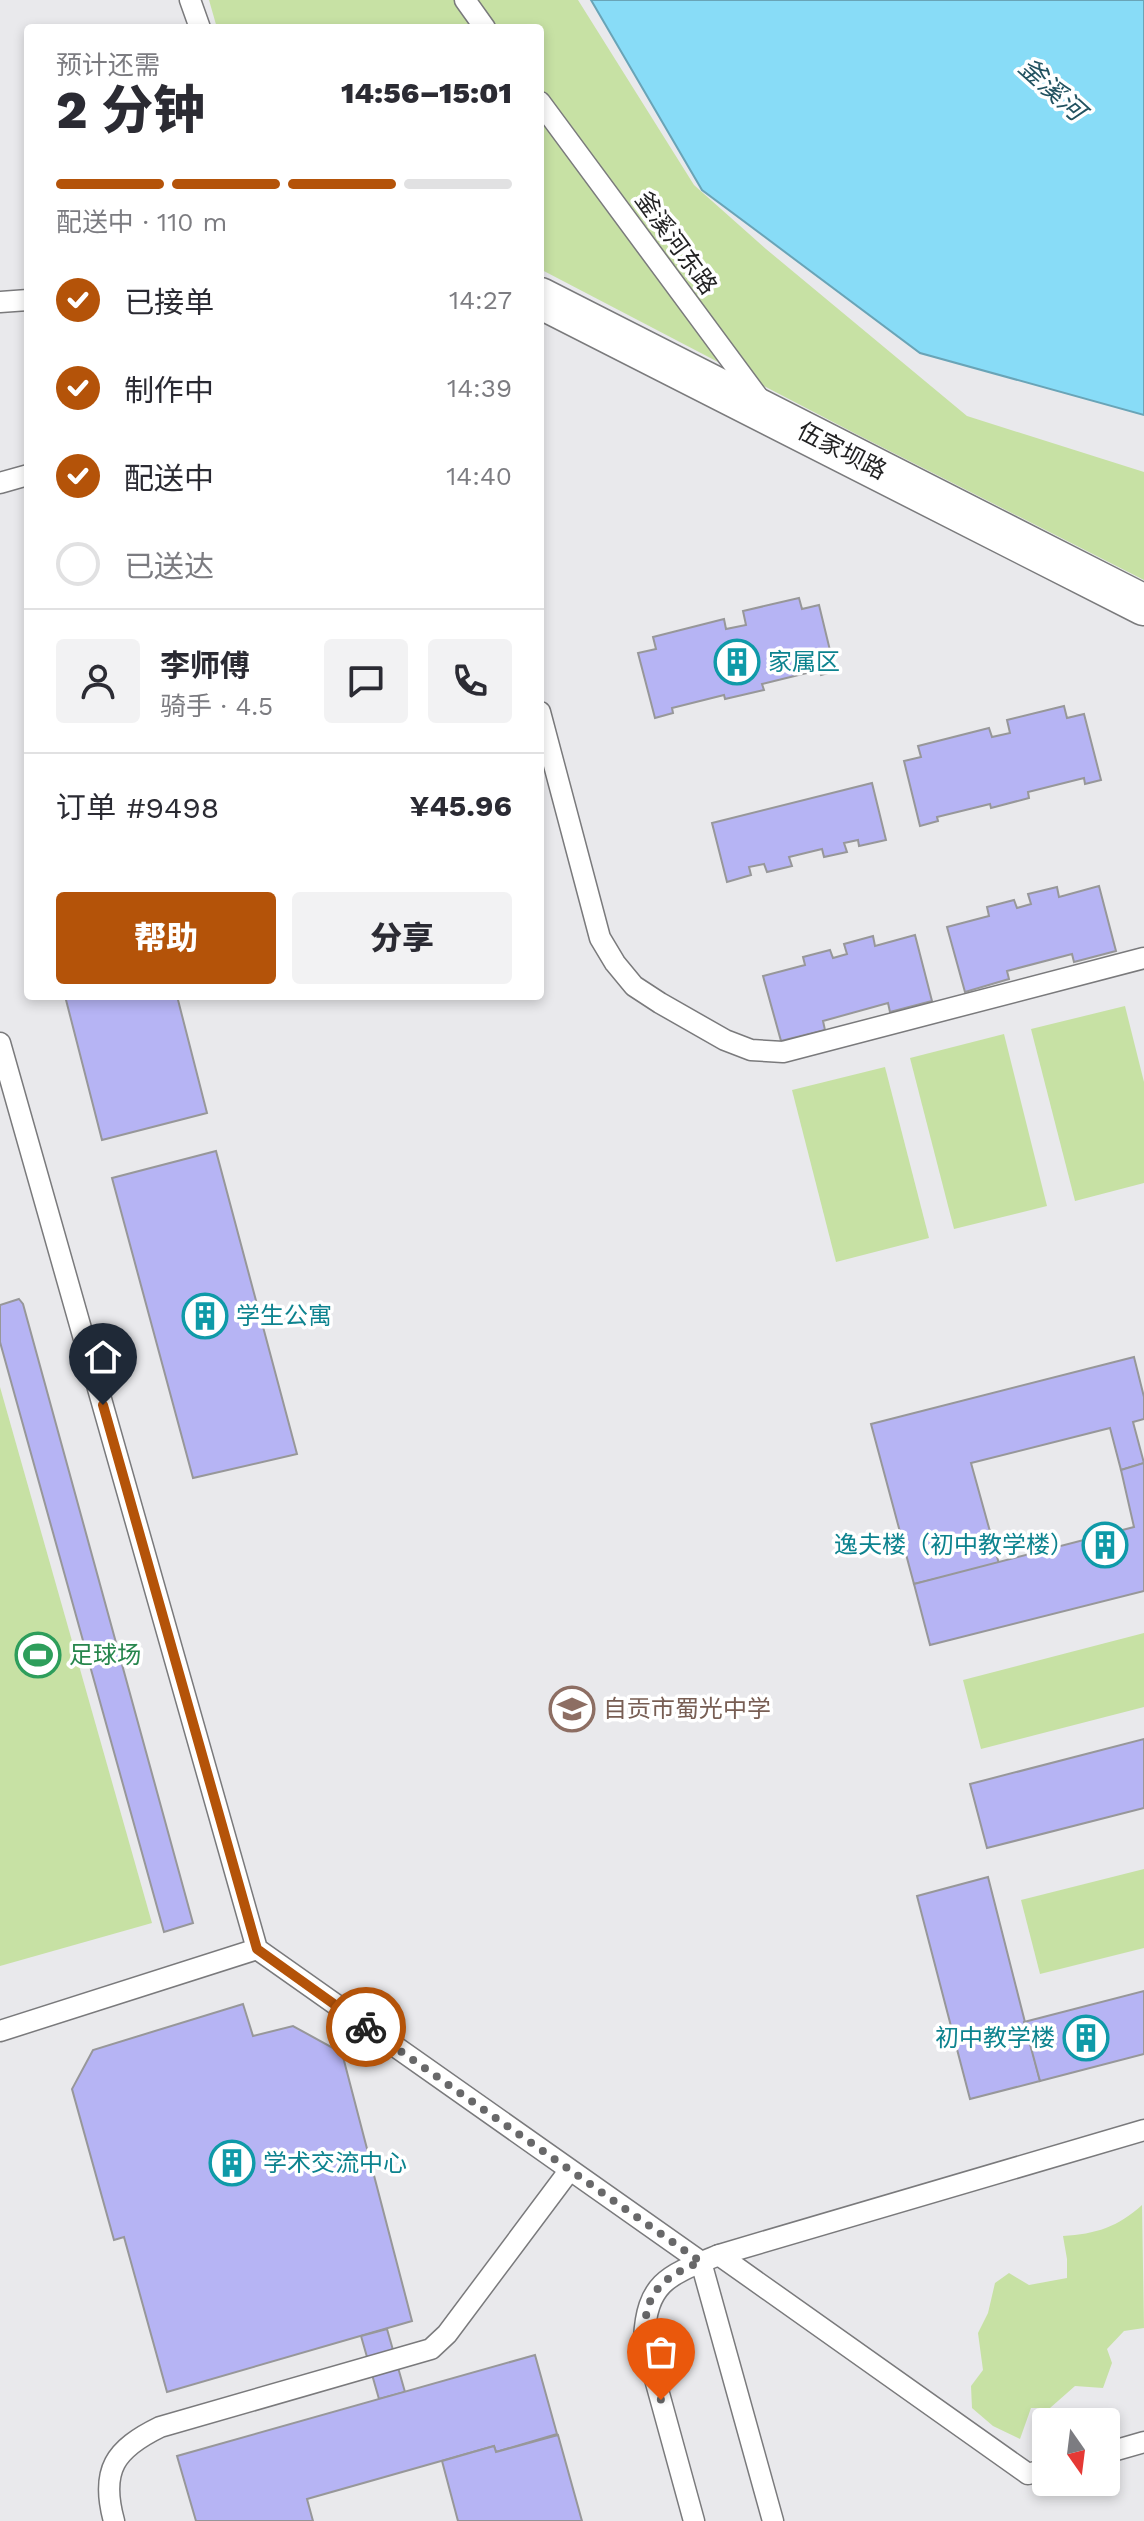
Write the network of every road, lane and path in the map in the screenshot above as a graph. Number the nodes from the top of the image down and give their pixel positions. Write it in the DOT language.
graph roads {
  1 [pos="190,0"];
  2 [pos="465,0"];
  3 [pos="199,24"];
  4 [pos="482,24"];
  5 [pos="544,107"];
  6 [pos="24,300"];
  7 [pos="544,300"];
  8 [pos="0,302"];
  9 [pos="770,414"];
  10 [pos="24,476"];
  11 [pos="0,483"];
  12 [pos="1144,605"];
  13 [pos="544,727"];
  14 [pos="1144,958"];
  15 [pos="0,1043"];
  16 [pos="257,1949"];
  17 [pos="0,2031"];
  18 [pos="1144,2130"];
  19 [pos="569,2171"];
  20 [pos="710,2258"];
  21 [pos="1144,2442"];
  22 [pos="1120,2449"];
  23 [pos="1032,2473"];
  24 [pos="114,2521"];
  25 [pos="694,2521"];
  26 [pos="773,2521"];
  1 -- 3 [label="lane"];
  2 -- 4 [label="lane"];
  5 -- 9 [label="lane, 釜溪河东路"];
  6 -- 8 [label="lane"];
  7 -- 9 [label="street, 伍家坝路"];
  9 -- 12 [label="street, 伍家坝路"];
  10 -- 11 [label="lane"];
  13 -- 14 [label="lane"];
  15 -- 16 [label="lane"];
  16 -- 17 [label="lane"];
  16 -- 19 [label="lane"];
  18 -- 20 [label="lane"];
  19 -- 20 [label="lane"];
  19 -- 24 [label="lane"];
  20 -- 23 [label="lane"];
  20 -- 25 [label="lane"];
  20 -- 26 [label="lane"];
  21 -- 22 [label="lane"];
}
